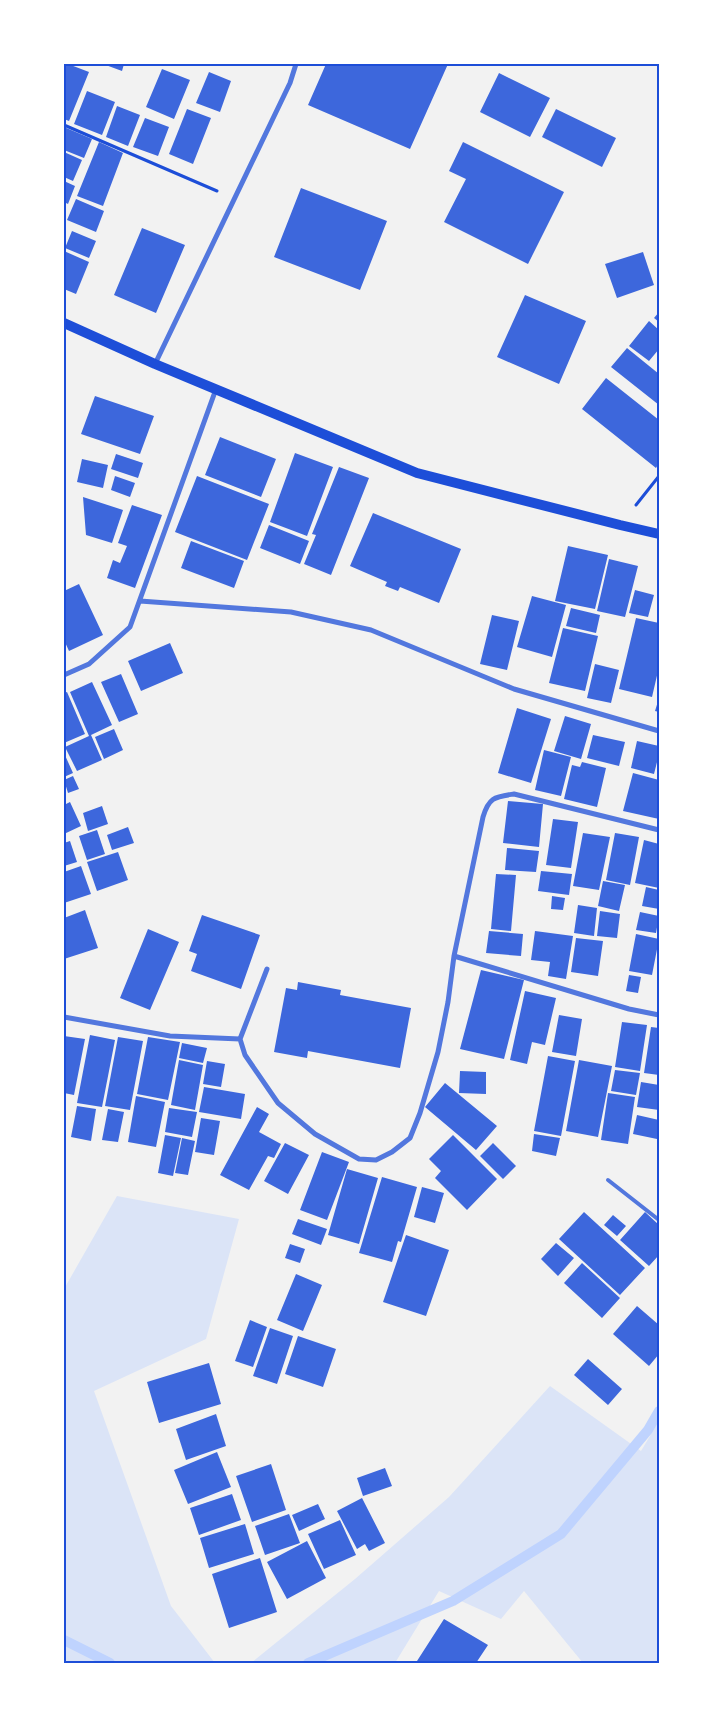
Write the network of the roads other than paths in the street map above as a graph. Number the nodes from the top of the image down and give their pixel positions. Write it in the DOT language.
graph roads {
  1 [pos="296,64"];
  2 [pos="64,323"];
  3 [pos="155,364"];
  4 [pos="216,388"];
  5 [pos="659,534"];
  6 [pos="140,601"];
  7 [pos="64,675"];
  8 [pos="659,731"];
  9 [pos="659,830"];
  10 [pos="454,956"];
  11 [pos="266,969"];
  12 [pos="659,1015"];
  13 [pos="64,1017"];
  14 [pos="240,1039"];
  15 [pos="608,1180"];
  16 [pos="659,1220"];
  1 -- 3 [label="street"];
  2 -- 3 [label="main road"];
  3 -- 4 [label="main road"];
  4 -- 5 [label="main road"];
  4 -- 6 [label="street"];
  6 -- 7 [label="street"];
  6 -- 8 [label="street"];
  9 -- 10 [label="street"];
  10 -- 12 [label="street"];
  10 -- 14 [label="street"];
  11 -- 14 [label="street"];
  13 -- 14 [label="street"];
  15 -- 16 [label="lane"];
}
